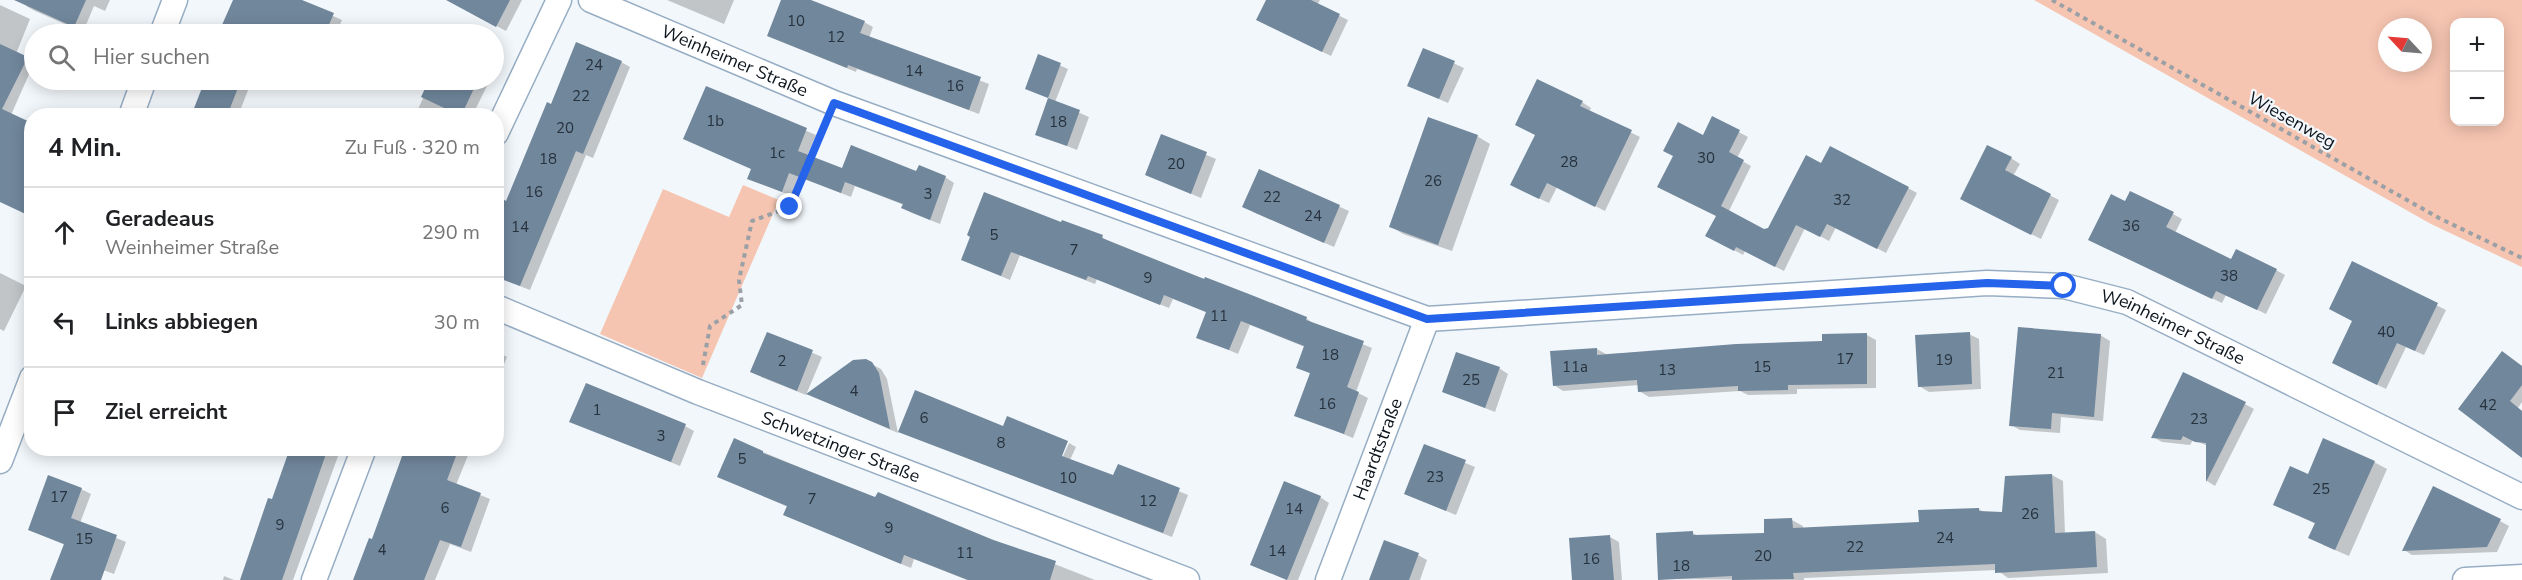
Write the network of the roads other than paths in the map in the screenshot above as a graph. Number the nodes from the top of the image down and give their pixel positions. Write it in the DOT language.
graph roads {
  1 [pos="175,0"];
  2 [pos="559,0"];
  3 [pos="591,0"];
  4 [pos="166,24"];
  5 [pos="140,90"];
  6 [pos="134,108"];
  7 [pos="504,116"];
  8 [pos="504,310"];
  9 [pos="1427,319"];
  10 [pos="24,399"];
  11 [pos="361,456"];
  12 [pos="0,461"];
  13 [pos="2522,497"];
  14 [pos="2522,577"];
  15 [pos="314,580"];
  16 [pos="1187,580"];
  17 [pos="1328,580"];
  18 [pos="2465,580"];
  1 -- 4 [label="street"];
  2 -- 7 [label="street"];
  3 -- 9 [label="street, Weinheimer Straße"];
  5 -- 6 [label="street"];
  8 -- 16 [label="street, Schwetzinger Straße"];
  9 -- 13 [label="street, Weinheimer Straße"];
  9 -- 17 [label="street, Haardtstraße"];
  10 -- 12 [label="street"];
  11 -- 15 [label="street"];
  14 -- 18 [label="street"];
}
